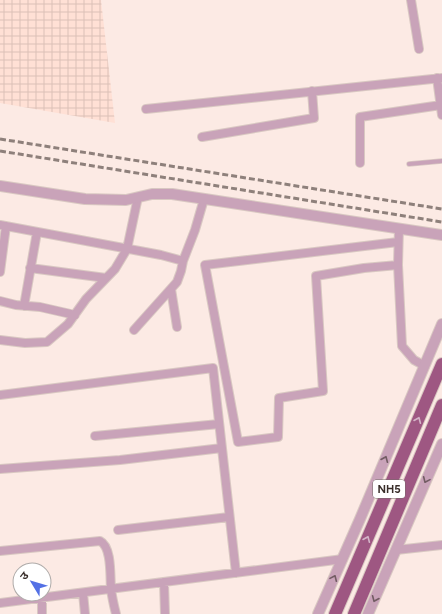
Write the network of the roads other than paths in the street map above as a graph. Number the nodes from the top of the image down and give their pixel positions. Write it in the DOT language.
graph roads {
  1 [pos="411,0"];
  2 [pos="419,50"];
  3 [pos="440,78"];
  4 [pos="312,91"];
  5 [pos="441,105"];
  6 [pos="146,109"];
  7 [pos="442,115"];
  8 [pos="202,137"];
  9 [pos="442,161"];
  10 [pos="360,163"];
  11 [pos="408,164"];
  12 [pos="0,186"];
  13 [pos="138,197"];
  14 [pos="204,199"];
  15 [pos="3,226"];
  16 [pos="399,228"];
  17 [pos="37,232"];
  18 [pos="442,235"];
  19 [pos="398,242"];
  20 [pos="127,249"];
  21 [pos="183,261"];
  22 [pos="398,265"];
  23 [pos="30,268"];
  24 [pos="0,272"];
  25 [pos="106,278"];
  26 [pos="171,289"];
  27 [pos="0,301"];
  28 [pos="24,306"];
  29 [pos="75,314"];
  30 [pos="442,324"];
  31 [pos="177,327"];
  32 [pos="134,330"];
  33 [pos="0,340"];
  34 [pos="442,364"];
  35 [pos="425,366"];
  36 [pos="0,395"];
  37 [pos="442,405"];
  38 [pos="219,424"];
  39 [pos="95,436"];
  40 [pos="442,444"];
  41 [pos="222,448"];
  42 [pos="0,469"];
  43 [pos="230,517"];
  44 [pos="118,530"];
  45 [pos="442,545"];
  46 [pos="396,550"];
  47 [pos="0,551"];
  48 [pos="343,559"];
  49 [pos="236,573"];
  50 [pos="164,582"];
  51 [pos="111,589"];
  52 [pos="83,593"];
  53 [pos="52,597"];
  54 [pos="12,602"];
  55 [pos="42,602"];
  56 [pos="0,603"];
  57 [pos="42,614"];
  58 [pos="85,614"];
  59 [pos="116,614"];
  60 [pos="165,614"];
  61 [pos="318,614"];
  62 [pos="336,614"];
  63 [pos="354,614"];
  64 [pos="368,614"];
  1 -- 2 [label="street"];
  3 -- 4 [label="street"];
  3 -- 5 [label="street"];
  4 -- 6 [label="street"];
  4 -- 8 [label="street"];
  5 -- 7 [label="street"];
  5 -- 10 [label="street"];
  9 -- 11 [label="lane"];
  12 -- 13 [label="street"];
  13 -- 14 [label="street"];
  13 -- 20 [label="street"];
  14 -- 16 [label="street"];
  14 -- 21 [label="street"];
  15 -- 17 [label="street"];
  15 -- 24 [label="street"];
  16 -- 18 [label="street"];
  16 -- 19 [label="street"];
  17 -- 20 [label="street"];
  17 -- 23 [label="street"];
  19 -- 22 [label="street"];
  19 -- 22 [label="street"];
  20 -- 21 [label="street"];
  20 -- 25 [label="street"];
  21 -- 26 [label="street"];
  22 -- 35 [label="street"];
  23 -- 25 [label="street"];
  23 -- 28 [label="street"];
  25 -- 29 [label="street"];
  26 -- 31 [label="street"];
  26 -- 32 [label="street"];
  27 -- 28 [label="street"];
  28 -- 29 [label="street"];
  29 -- 33 [label="street"];
  30 -- 35 [label="street"];
  62 -- 34 [label="highway, NH5, one-way"];
  48 -- 35 [label="street, one-way"];
  36 -- 38 [label="street"];
  37 -- 63 [label="highway, NH5"];
  38 -- 39 [label="street"];
  38 -- 41 [label="street"];
  40 -- 46 [label="street, one-way"];
  41 -- 42 [label="street"];
  41 -- 43 [label="street"];
  43 -- 44 [label="street"];
  43 -- 49 [label="street"];
  45 -- 46 [label="street"];
  46 -- 64 [label="street, one-way"];
  47 -- 51 [label="street"];
  48 -- 49 [label="street"];
  61 -- 48 [label="street, one-way"];
  49 -- 50 [label="street"];
  50 -- 51 [label="street"];
  50 -- 60 [label="street"];
  51 -- 52 [label="street"];
  51 -- 59 [label="street"];
  52 -- 53 [label="street"];
  52 -- 58 [label="street"];
  54 -- 56 [label="street"];
  55 -- 57 [label="street"];
}
